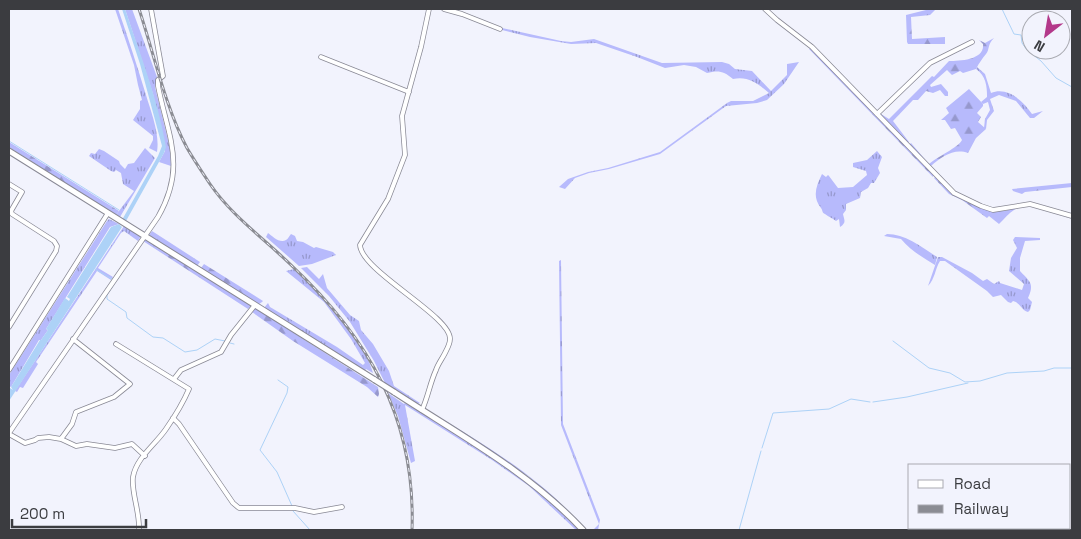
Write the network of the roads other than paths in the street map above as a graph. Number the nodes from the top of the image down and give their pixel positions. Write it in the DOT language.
graph roads {
  1 [pos="151,9"];
  2 [pos="429,9"];
  3 [pos="444,9"];
  4 [pos="765,9"];
  5 [pos="500,29"];
  6 [pos="972,42"];
  7 [pos="321,57"];
  8 [pos="409,92"];
  9 [pos="877,114"];
  10 [pos="9,151"];
  11 [pos="9,184"];
  12 [pos="108,213"];
  13 [pos="1072,216"];
  14 [pos="144,237"];
  15 [pos="255,306"];
  16 [pos="9,327"];
  17 [pos="74,339"];
  18 [pos="116,344"];
  19 [pos="9,370"];
  20 [pos="174,379"];
  21 [pos="422,410"];
  22 [pos="173,418"];
  23 [pos="9,433"];
  24 [pos="61,439"];
  25 [pos="145,456"];
  26 [pos="342,507"];
  27 [pos="139,530"];
  28 [pos="583,530"];
  1 -- 14 [label="street"];
  2 -- 8 [label="street"];
  3 -- 5 [label="street"];
  4 -- 9 [label="street"];
  6 -- 9 [label="street"];
  7 -- 8 [label="street"];
  8 -- 21 [label="street"];
  9 -- 13 [label="street"];
  10 -- 12 [label="main road"];
  11 -- 16 [label="street"];
  12 -- 14 [label="main road"];
  12 -- 19 [label="street"];
  14 -- 15 [label="main road"];
  14 -- 17 [label="street"];
  15 -- 20 [label="street"];
  15 -- 21 [label="main road, bridge"];
  17 -- 23 [label="street"];
  17 -- 24 [label="street"];
  18 -- 20 [label="street"];
  20 -- 22 [label="street"];
  21 -- 28 [label="main road"];
  22 -- 25 [label="street"];
  22 -- 26 [label="street"];
  23 -- 24 [label="street"];
  24 -- 25 [label="street"];
  25 -- 27 [label="street"];
}
